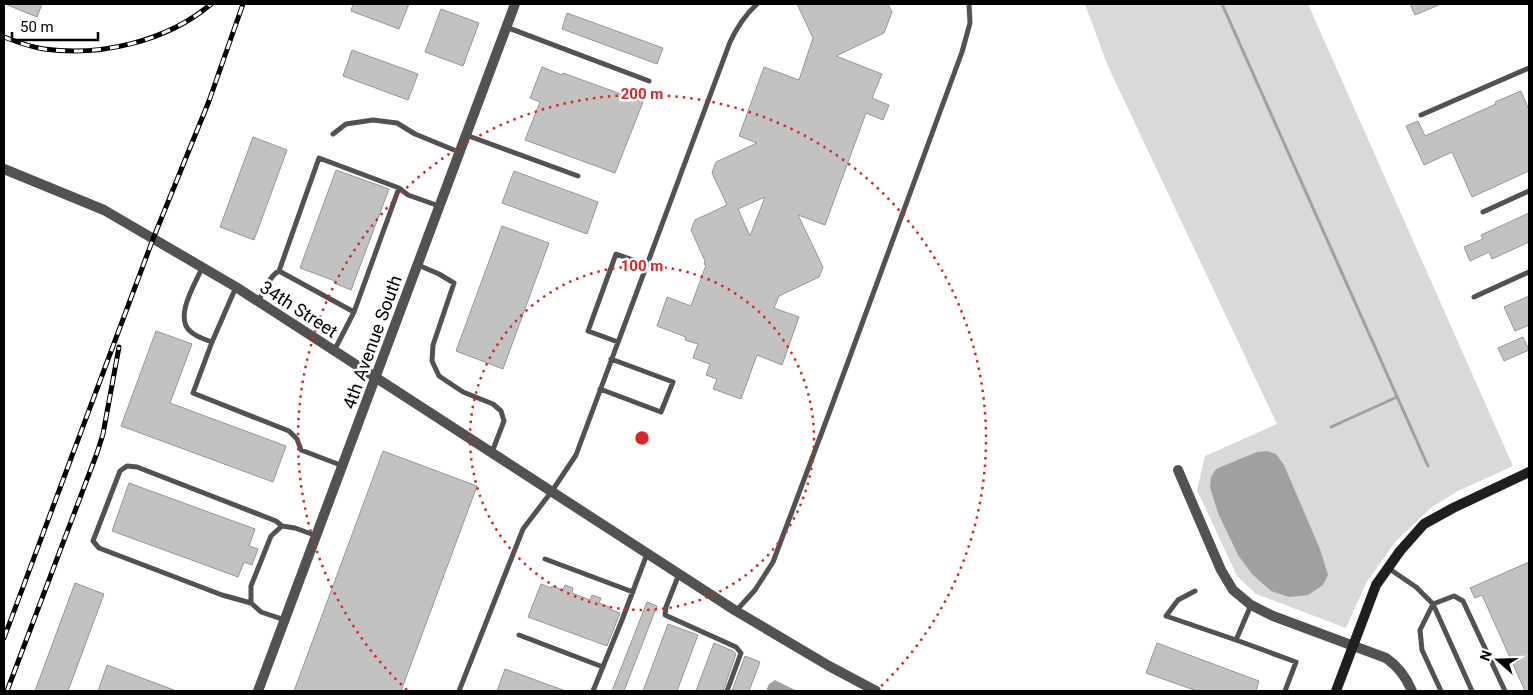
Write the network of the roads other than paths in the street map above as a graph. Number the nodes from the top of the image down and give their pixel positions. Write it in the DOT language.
graph roads {
  1 [pos="515,4"];
  2 [pos="757,4"];
  3 [pos="969,4"];
  4 [pos="506,27"];
  5 [pos="1529,68"];
  6 [pos="649,81"];
  7 [pos="1421,115"];
  8 [pos="333,134"];
  9 [pos="466,135"];
  10 [pos="459,152"];
  11 [pos="4,169"];
  12 [pos="578,176"];
  13 [pos="399,188"];
  14 [pos="1529,191"];
  15 [pos="439,206"];
  16 [pos="1483,212"];
  17 [pos="418,265"];
  18 [pos="647,265"];
  19 [pos="202,268"];
  20 [pos="279,271"];
  21 [pos="1529,272"];
  22 [pos="236,287"];
  23 [pos="1474,297"];
  24 [pos="258,302"];
  25 [pos="354,312"];
  26 [pos="212,342"];
  27 [pos="618,342"];
  28 [pos="334,351"];
  29 [pos="611,359"];
  30 [pos="376,378"];
  31 [pos="600,389"];
  32 [pos="492,452"];
  33 [pos="343,466"];
  34 [pos="1178,470"];
  35 [pos="1529,472"];
  36 [pos="552,491"];
  37 [pos="282,526"];
  38 [pos="317,536"];
  39 [pos="647,553"];
  40 [pos="545,559"];
  41 [pos="1388,568"];
  42 [pos="679,574"];
  43 [pos="1195,591"];
  44 [pos="633,592"];
  45 [pos="252,603"];
  46 [pos="1433,604"];
  47 [pos="1251,605"];
  48 [pos="736,611"];
  49 [pos="286,620"];
  50 [pos="520,635"];
  51 [pos="1236,640"];
  52 [pos="1353,645"];
  53 [pos="603,667"];
  54 [pos="258,691"];
  55 [pos="459,691"];
  56 [pos="593,691"];
  57 [pos="727,691"];
  58 [pos="876,691"];
  59 [pos="1285,691"];
  60 [pos="1336,691"];
  61 [pos="1412,691"];
  62 [pos="1441,691"];
  63 [pos="1472,691"];
  64 [pos="1505,691"];
  1 -- 4 [label="street, 4th Avenue South"];
  2 -- 18 [label="lane"];
  3 -- 48 [label="lane"];
  4 -- 6 [label="lane"];
  4 -- 9 [label="street, 4th Avenue South"];
  5 -- 7 [label="lane"];
  8 -- 10 [label="lane"];
  9 -- 10 [label="street, 4th Avenue South"];
  9 -- 12 [label="lane"];
  10 -- 15 [label="street, 4th Avenue South"];
  11 -- 19 [label="street, 34th Street"];
  13 -- 15 [label="lane"];
  13 -- 20 [label="lane"];
  13 -- 25 [label="lane"];
  14 -- 16 [label="lane"];
  15 -- 17 [label="street, 4th Avenue South"];
  17 -- 30 [label="street, 4th Avenue South"];
  17 -- 32 [label="lane"];
  18 -- 27 [label="lane"];
  18 -- 27 [label="lane"];
  19 -- 22 [label="street, 34th Street"];
  19 -- 26 [label="lane"];
  20 -- 24 [label="lane"];
  20 -- 25 [label="lane"];
  21 -- 23 [label="lane"];
  22 -- 24 [label="street, 34th Street"];
  22 -- 26 [label="lane"];
  24 -- 28 [label="street, 34th Street"];
  25 -- 28 [label="lane"];
  26 -- 33 [label="lane"];
  27 -- 29 [label="lane"];
  28 -- 30 [label="street, 34th Street"];
  29 -- 31 [label="lane"];
  29 -- 31 [label="lane"];
  30 -- 32 [label="street, 34th Street"];
  30 -- 33 [label="street, 4th Avenue South"];
  31 -- 36 [label="lane"];
  32 -- 36 [label="street, 34th Street"];
  33 -- 38 [label="street, 4th Avenue South"];
  34 -- 47 [label="street"];
  35 -- 41 [label="street"];
  36 -- 39 [label="street, 34th Street"];
  36 -- 55 [label="lane"];
  37 -- 38 [label="lane"];
  37 -- 45 [label="lane"];
  37 -- 45 [label="lane"];
  38 -- 49 [label="street, 4th Avenue South"];
  39 -- 42 [label="street, 34th Street"];
  39 -- 44 [label="lane"];
  40 -- 44 [label="lane"];
  41 -- 46 [label="lane"];
  41 -- 52 [label="street"];
  42 -- 48 [label="street, 34th Street"];
  42 -- 57 [label="lane"];
  43 -- 51 [label="lane"];
  44 -- 53 [label="lane"];
  45 -- 49 [label="lane"];
  46 -- 62 [label="lane"];
  46 -- 63 [label="lane"];
  46 -- 64 [label="lane"];
  47 -- 51 [label="lane"];
  47 -- 52 [label="street"];
  48 -- 58 [label="street, 34th Street"];
  49 -- 54 [label="street, 4th Avenue South"];
  50 -- 53 [label="lane"];
  51 -- 59 [label="lane"];
  52 -- 60 [label="street"];
  52 -- 61 [label="street"];
  53 -- 56 [label="lane"];
}
